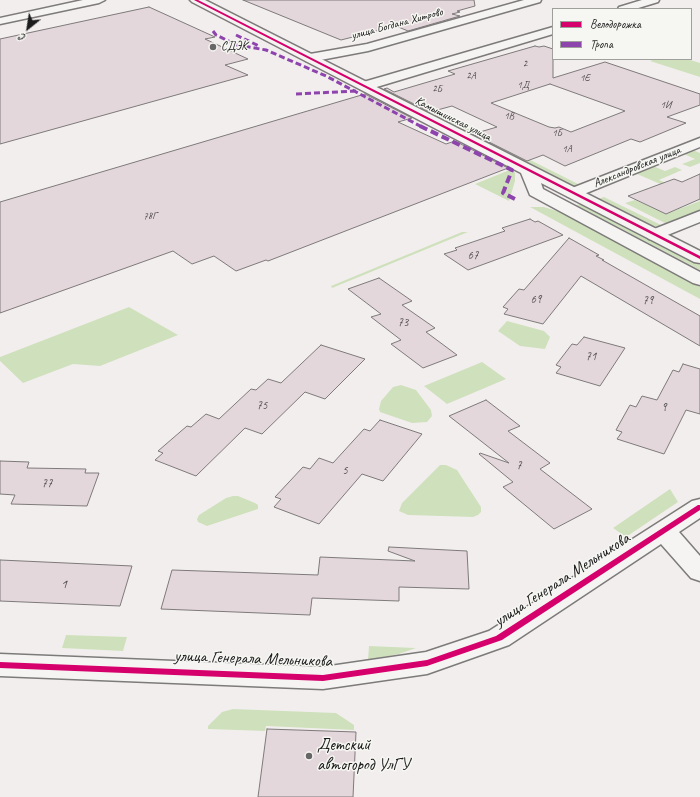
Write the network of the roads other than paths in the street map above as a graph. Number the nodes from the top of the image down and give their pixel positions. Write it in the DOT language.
graph roads {
  1 [pos="99,0"];
  2 [pos="196,0"];
  3 [pos="536,0"];
  4 [pos="654,0"];
  5 [pos="626,8"];
  6 [pos="0,21"];
  7 [pos="552,30"];
  8 [pos="310,58"];
  9 [pos="365,86"];
  10 [pos="700,142"];
  11 [pos="528,170"];
  12 [pos="573,193"];
  13 [pos="700,216"];
  14 [pos="655,235"];
  15 [pos="700,258"];
  16 [pos="700,279"];
  17 [pos="700,507"];
  18 [pos="664,532"];
  19 [pos="700,572"];
  20 [pos="0,665"];
  1 -- 6 [label="street"];
  2 -- 8 [label="street, Камышинская улица"];
  3 -- 8 [label="street, улица Богдана Хитрово"];
  4 -- 5 [label="street"];
  7 -- 9 [label="street"];
  8 -- 9 [label="street, Камышинская улица"];
  9 -- 11 [label="street, Камышинская улица"];
  10 -- 12 [label="street, Александровская улица"];
  11 -- 12 [label="street, Камышинская улица"];
  11 -- 16 [label="street"];
  12 -- 14 [label="street, Камышинская улица"];
  13 -- 14 [label="street"];
  14 -- 15 [label="street, Камышинская улица"];
  17 -- 18 [label="street, улица Генерала Мельникова"];
  18 -- 19 [label="street"];
  18 -- 20 [label="street, улица Генерала Мельникова"];
}
